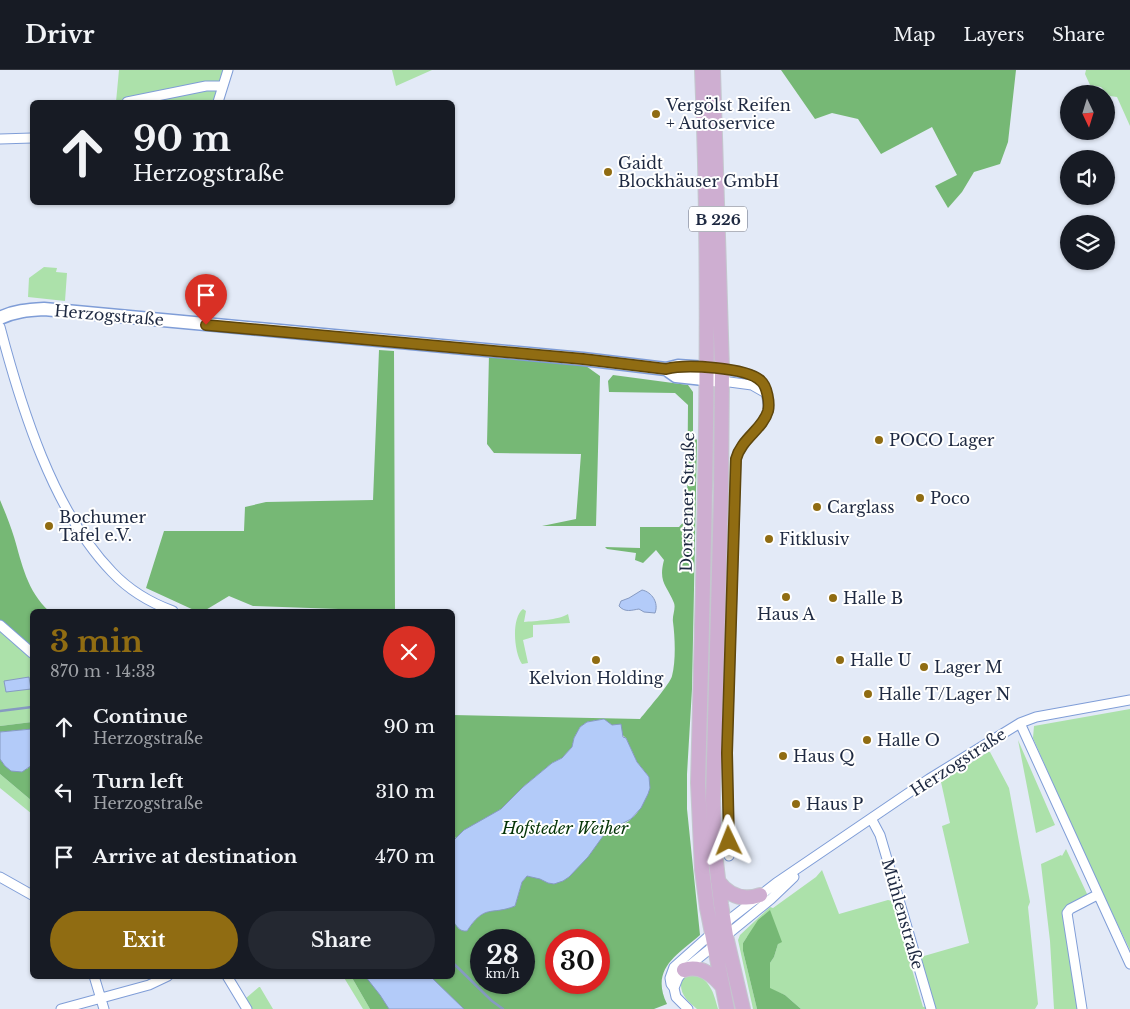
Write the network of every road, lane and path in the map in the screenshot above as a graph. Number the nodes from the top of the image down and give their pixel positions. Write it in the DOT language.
graph roads {
  1 [pos="228,70"];
  2 [pos="702,70"];
  3 [pos="713,70"];
  4 [pos="223,86"];
  5 [pos="137,100"];
  6 [pos="219,100"];
  7 [pos="30,138"];
  8 [pos="0,139"];
  9 [pos="0,318"];
  10 [pos="0,327"];
  11 [pos="707,374"];
  12 [pos="722,375"];
  13 [pos="169,609"];
  14 [pos="0,625"];
  15 [pos="30,651"];
  16 [pos="1130,700"];
  17 [pos="1020,724"];
  18 [pos="872,820"];
  19 [pos="729,856"];
  20 [pos="804,865"];
  21 [pos="0,876"];
  22 [pos="718,881"];
  23 [pos="30,894"];
  24 [pos="760,895"];
  25 [pos="1097,895"];
  26 [pos="725,930"];
  27 [pos="712,940"];
  28 [pos="1130,964"];
  29 [pos="684,970"];
  30 [pos="95,979"];
  31 [pos="162,979"];
  32 [pos="229,979"];
  33 [pos="722,987"];
  34 [pos="674,988"];
  35 [pos="101,998"];
  36 [pos="61,1009"];
  37 [pos="104,1009"];
  38 [pos="247,1009"];
  39 [pos="688,1009"];
  40 [pos="727,1009"];
  41 [pos="743,1009"];
  42 [pos="931,1009"];
  43 [pos="1082,1009"];
  1 -- 4 [label="street"];
  2 -- 11 [label="main road, Dorstener Straße / B 226"];
  3 -- 12 [label="main road, Dorstener Straße / B 226"];
  4 -- 5 [label="street"];
  4 -- 6 [label="street"];
  7 -- 8 [label="street"];
  9 -- 11 [label="street, Herzogstraße"];
  10 -- 13 [label="street"];
  11 -- 12 [label="street, Herzogstraße"];
  11 -- 27 [label="main road, Dorstener Straße / B 226"];
  12 -- 19 [label="street, Herzogstraße"];
  12 -- 22 [label="main road, Dorstener Straße / B 226"];
  14 -- 15 [label="street"];
  16 -- 17 [label="street, Herzogstraße"];
  17 -- 18 [label="street, Herzogstraße"];
  17 -- 25 [label="street"];
  18 -- 20 [label="street, Herzogstraße"];
  18 -- 42 [label="street, Mühlenstraße"];
  20 -- 24 [label="street, Herzogstraße"];
  20 -- 26 [label="street, Herzogstraße"];
  21 -- 23 [label="street"];
  22 -- 24 [label="main road"];
  22 -- 26 [label="main road, Dorstener Straße / B 226"];
  24 -- 26 [label="street, Herzogstraße"];
  25 -- 28 [label="street"];
  25 -- 43 [label="street"];
  26 -- 27 [label="street"];
  26 -- 41 [label="main road, Dorstener Straße / B 226"];
  27 -- 29 [label="street"];
  27 -- 33 [label="main road, Dorstener Straße / B 226"];
  27 -- 34 [label="street"];
  29 -- 33 [label="main road"];
  29 -- 34 [label="street"];
  30 -- 35 [label="street"];
  31 -- 35 [label="street"];
  32 -- 38 [label="street"];
  33 -- 40 [label="main road, Dorstener Straße / B 226"];
  34 -- 39 [label="street"];
  35 -- 36 [label="street"];
  35 -- 37 [label="street"];
}
